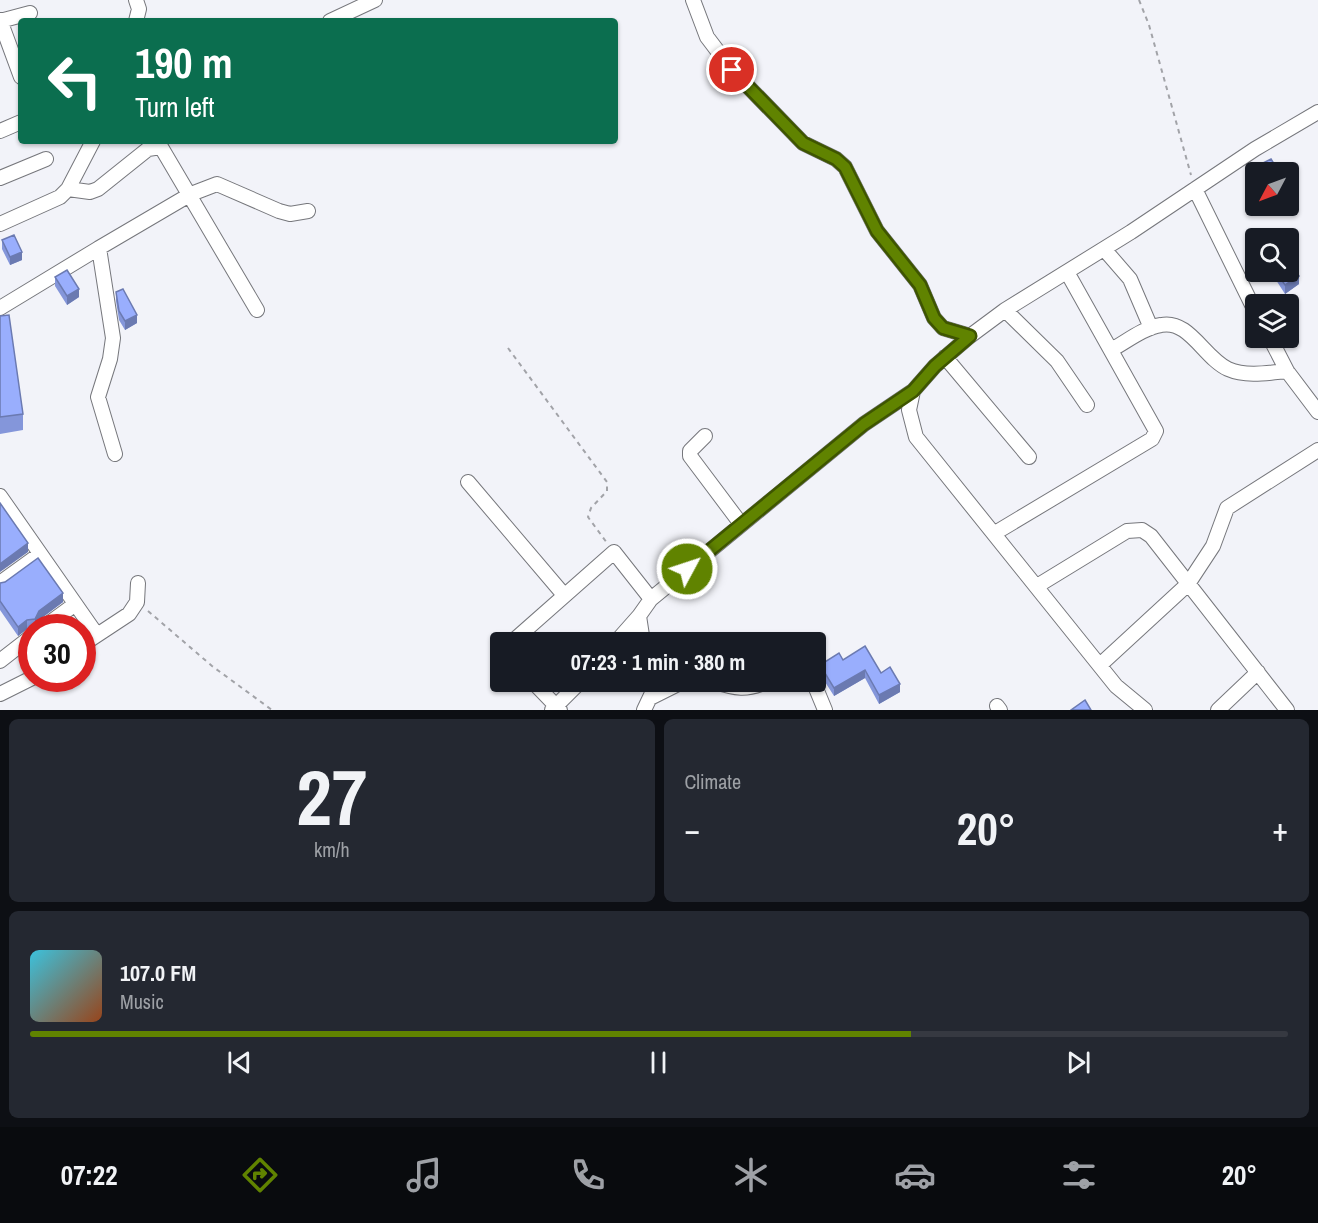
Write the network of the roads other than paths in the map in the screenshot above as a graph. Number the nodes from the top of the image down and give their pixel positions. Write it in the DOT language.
graph roads {
  1 [pos="136,0"];
  2 [pos="375,0"];
  3 [pos="693,0"];
  4 [pos="29,11"];
  5 [pos="137,18"];
  6 [pos="336,18"];
  7 [pos="0,21"];
  8 [pos="18,69"];
  9 [pos="1318,114"];
  10 [pos="18,123"];
  11 [pos="0,131"];
  12 [pos="91,144"];
  13 [pos="46,159"];
  14 [pos="0,178"];
  15 [pos="68,189"];
  16 [pos="1195,189"];
  17 [pos="190,194"];
  18 [pos="308,211"];
  19 [pos="0,224"];
  20 [pos="99,248"];
  21 [pos="1104,249"];
  22 [pos="1067,272"];
  23 [pos="1247,294"];
  24 [pos="0,308"];
  25 [pos="257,310"];
  26 [pos="1005,310"];
  27 [pos="1151,328"];
  28 [pos="970,336"];
  29 [pos="1275,348"];
  30 [pos="1111,350"];
  31 [pos="945,357"];
  32 [pos="1287,371"];
  33 [pos="913,391"];
  34 [pos="1087,405"];
  35 [pos="1318,412"];
  36 [pos="705,436"];
  37 [pos="1318,450"];
  38 [pos="115,454"];
  39 [pos="1029,457"];
  40 [pos="468,482"];
  41 [pos="1,501"];
  42 [pos="741,524"];
  43 [pos="994,533"];
  44 [pos="40,554"];
  45 [pos="0,583"];
  46 [pos="138,583"];
  47 [pos="1188,584"];
  48 [pos="1037,586"];
  49 [pos="564,595"];
  50 [pos="651,599"];
  51 [pos="74,605"];
  52 [pos="62,614"];
  53 [pos="639,616"];
  54 [pos="523,632"];
  55 [pos="625,632"];
  56 [pos="641,632"];
  57 [pos="97,635"];
  58 [pos="18,647"];
  59 [pos="0,661"];
  60 [pos="1100,665"];
  61 [pos="1258,672"];
  62 [pos="18,685"];
  63 [pos="1116,686"];
  64 [pos="542,692"];
  65 [pos="571,692"];
  66 [pos="666,692"];
  67 [pos="818,692"];
  68 [pos="0,694"];
  69 [pos="647,704"];
  70 [pos="556,708"];
  71 [pos="1282,709"];
  72 [pos="825,710"];
  73 [pos="1128,710"];
  74 [pos="1145,710"];
  75 [pos="1218,710"];
  1 -- 5 [label="street"];
  2 -- 6 [label="street"];
  3 -- 28 [label="street"];
  4 -- 7 [label="street"];
  7 -- 8 [label="street"];
  9 -- 16 [label="street"];
  10 -- 11 [label="street"];
  12 -- 15 [label="street"];
  13 -- 14 [label="street"];
  15 -- 17 [label="street"];
  15 -- 19 [label="street"];
  16 -- 21 [label="street"];
  16 -- 23 [label="street"];
  17 -- 18 [label="street"];
  17 -- 20 [label="street"];
  17 -- 25 [label="street"];
  20 -- 24 [label="street"];
  20 -- 38 [label="street"];
  21 -- 22 [label="street"];
  21 -- 27 [label="street"];
  22 -- 26 [label="street"];
  22 -- 30 [label="street"];
  26 -- 28 [label="street"];
  26 -- 34 [label="street"];
  27 -- 30 [label="street"];
  27 -- 32 [label="street"];
  28 -- 31 [label="street"];
  29 -- 32 [label="street"];
  30 -- 43 [label="street"];
  31 -- 33 [label="street"];
  31 -- 39 [label="street"];
  32 -- 35 [label="street"];
  33 -- 42 [label="street"];
  33 -- 43 [label="street"];
  36 -- 42 [label="street"];
  37 -- 47 [label="street"];
  40 -- 49 [label="street"];
  41 -- 44 [label="street"];
  42 -- 50 [label="street"];
  43 -- 48 [label="street"];
  44 -- 45 [label="street"];
  44 -- 51 [label="street"];
  46 -- 57 [label="street"];
  47 -- 48 [label="street"];
  47 -- 60 [label="street"];
  47 -- 61 [label="street"];
  48 -- 60 [label="street"];
  49 -- 50 [label="street"];
  49 -- 54 [label="street"];
  50 -- 53 [label="street"];
  51 -- 52 [label="street"];
  51 -- 57 [label="street"];
  53 -- 55 [label="street"];
  53 -- 56 [label="street"];
  58 -- 59 [label="street"];
  60 -- 63 [label="street"];
  61 -- 71 [label="street"];
  61 -- 75 [label="street"];
  62 -- 68 [label="street"];
  63 -- 73 [label="street"];
  63 -- 74 [label="street"];
  64 -- 70 [label="street"];
  65 -- 70 [label="street"];
  66 -- 69 [label="street"];
  67 -- 72 [label="street"];
}
